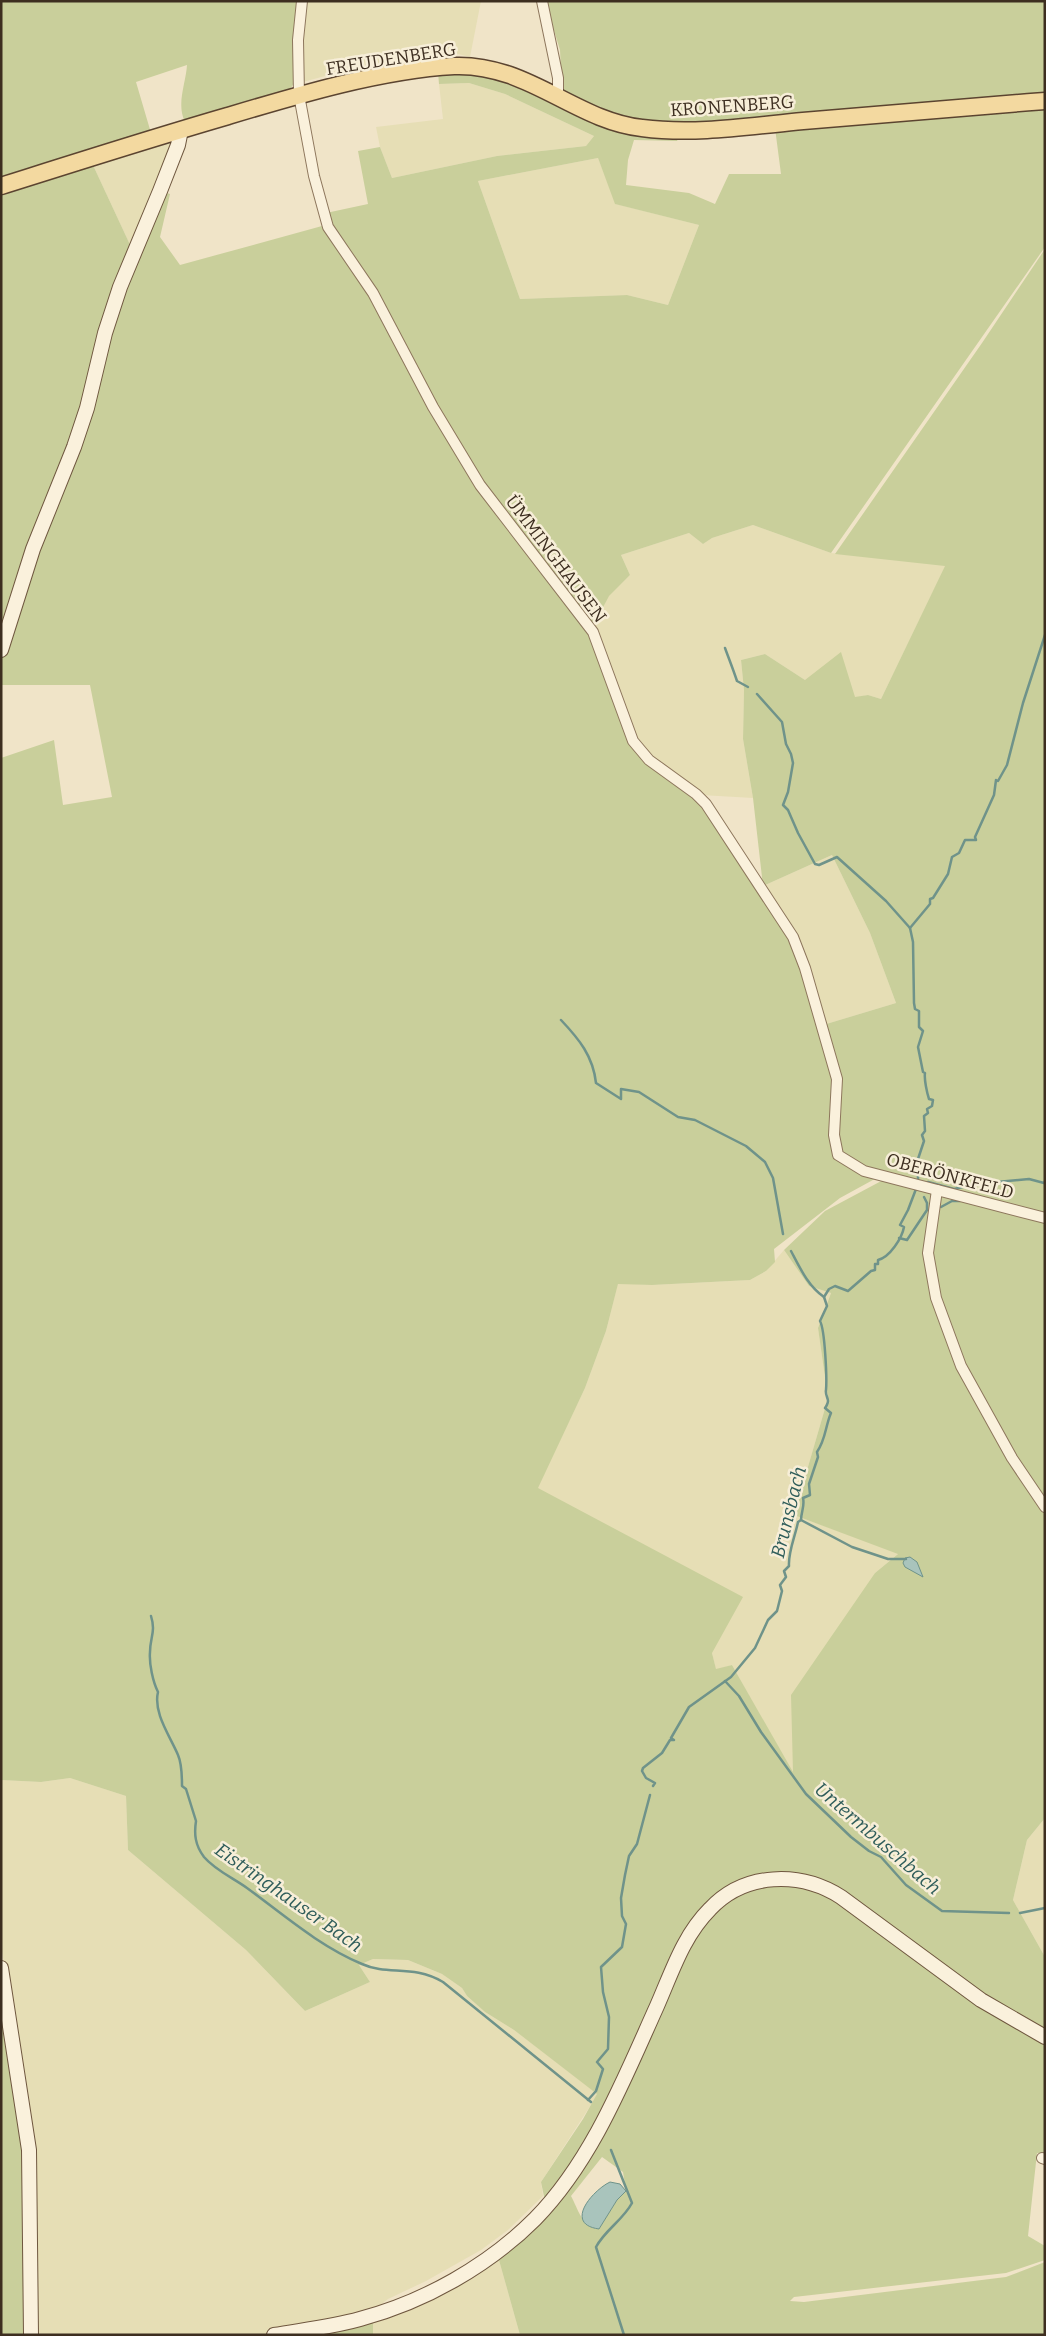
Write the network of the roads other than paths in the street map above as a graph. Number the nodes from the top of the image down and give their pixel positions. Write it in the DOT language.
graph roads {
  1 [pos="302,1"];
  2 [pos="542,1"];
  3 [pos="300,95"];
  4 [pos="558,96"];
  5 [pos="1045,102"];
  6 [pos="181,130"];
  7 [pos="662,130"];
  8 [pos="1,186"];
  9 [pos="1,650"];
  10 [pos="848,1162"];
  11 [pos="937,1190"];
  12 [pos="1045,1218"];
  13 [pos="1045,1507"];
  14 [pos="1,1968"];
  15 [pos="1045,2037"];
  16 [pos="31,2335"];
  17 [pos="274,2335"];
  1 -- 3 [label="street, ÜMMINGHAUSEN"];
  2 -- 4 [label="street"];
  3 -- 4 [label="main road, FREUDENBERG"];
  3 -- 6 [label="main road, FREUDENBERG"];
  3 -- 10 [label="street, ÜMMINGHAUSEN"];
  4 -- 7 [label="main road, FREUDENBERG"];
  5 -- 7 [label="main road, KRONENBERG"];
  6 -- 8 [label="main road, FREUDENBERG"];
  6 -- 9 [label="street"];
  10 -- 11 [label="street, OBERÖNKFELD"];
  11 -- 12 [label="street, OBERÖNKFELD"];
  11 -- 13 [label="street"];
  14 -- 16 [label="street"];
  15 -- 17 [label="street"];
}
